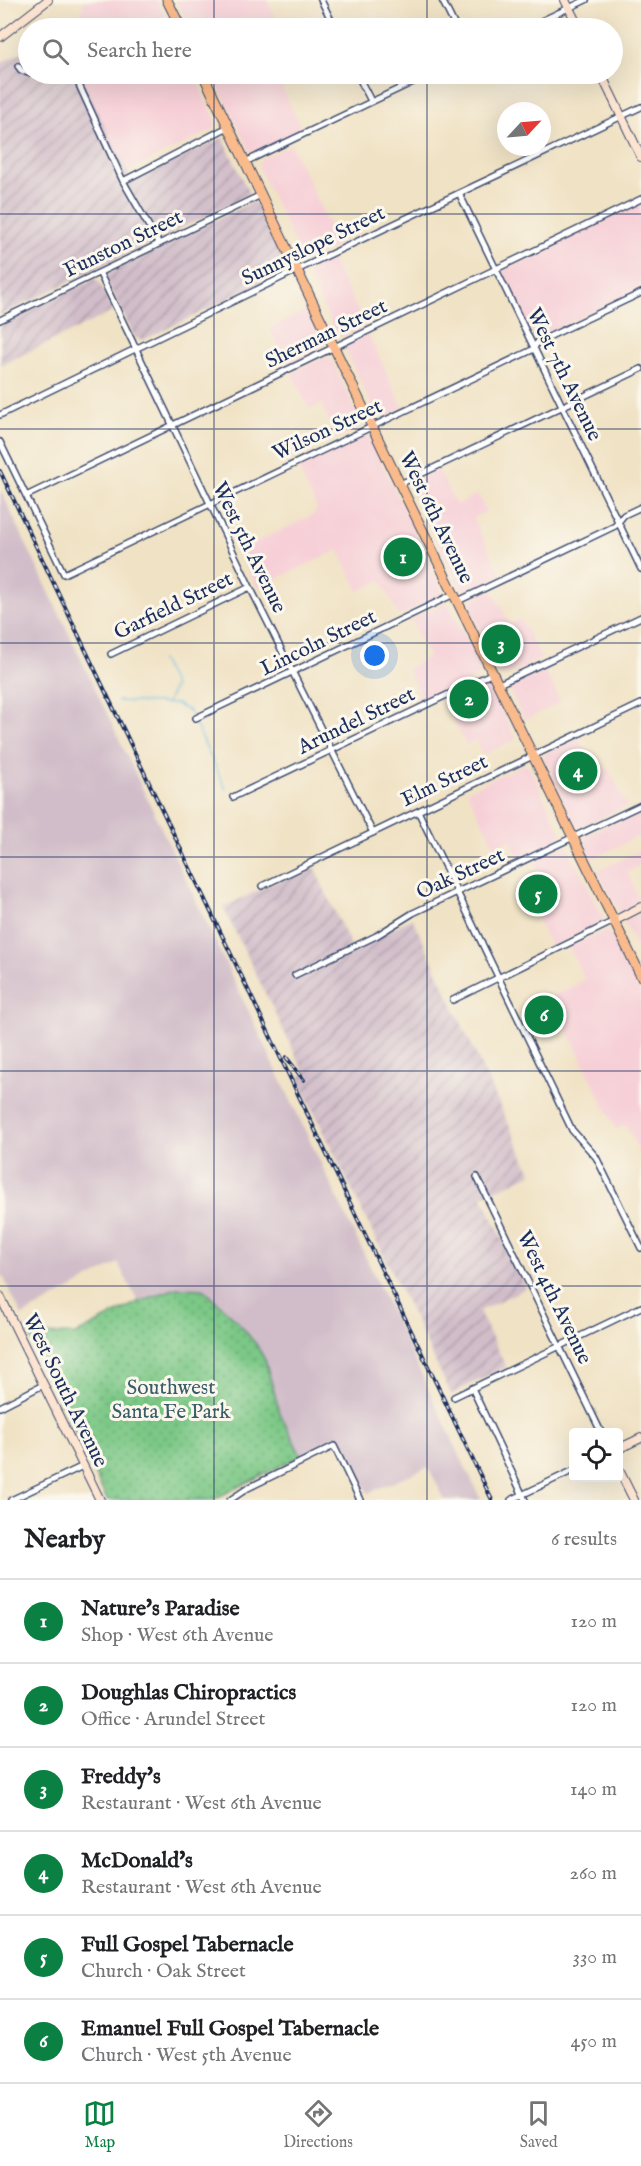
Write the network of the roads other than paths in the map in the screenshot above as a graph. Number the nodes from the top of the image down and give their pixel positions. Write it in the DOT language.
graph roads {
  1 [pos="48,0"];
  2 [pos="167,0"];
  3 [pos="321,0"];
  4 [pos="442,0"];
  5 [pos="565,0"];
  6 [pos="586,0"];
  7 [pos="569,8"];
  8 [pos="25,18"];
  9 [pos="176,18"];
  10 [pos="330,18"];
  11 [pos="451,18"];
  12 [pos="548,18"];
  13 [pos="574,18"];
  14 [pos="18,23"];
  15 [pos="0,37"];
  16 [pos="79,84"];
  17 [pos="207,84"];
  18 [pos="362,84"];
  19 [pos="408,84"];
  20 [pos="606,84"];
  21 [pos="371,101"];
  22 [pos="641,106"];
  23 [pos="621,116"];
  24 [pos="228,127"];
  25 [pos="641,157"];
  26 [pos="245,162"];
  27 [pos="123,182"];
  28 [pos="459,193"];
  29 [pos="261,195"];
  30 [pos="641,200"];
  31 [pos="159,244"];
  32 [pos="496,269"];
  33 [pos="297,270"];
  34 [pos="100,274"];
  35 [pos="641,292"];
  36 [pos="0,320"];
  37 [pos="334,347"];
  38 [pos="534,347"];
  39 [pos="136,349"];
  40 [pos="641,369"];
  41 [pos="562,406"];
  42 [pos="0,416"];
  43 [pos="172,426"];
  44 [pos="372,426"];
  45 [pos="0,442"];
  46 [pos="400,484"];
  47 [pos="26,496"];
  48 [pos="210,504"];
  49 [pos="641,507"];
  50 [pos="618,522"];
  51 [pos="641,569"];
  52 [pos="250,587"];
  53 [pos="456,598"];
  54 [pos="641,617"];
  55 [pos="111,654"];
  56 [pos="293,672"];
  57 [pos="493,673"];
  58 [pos="499,684"];
  59 [pos="641,704"];
  60 [pos="196,718"];
  61 [pos="332,750"];
  62 [pos="533,755"];
  63 [pos="233,797"];
  64 [pos="641,805"];
  65 [pos="418,811"];
  66 [pos="373,833"];
  67 [pos="574,837"];
  68 [pos="262,886"];
  69 [pos="458,892"];
  70 [pos="641,907"];
  71 [pos="614,921"];
  72 [pos="295,975"];
  73 [pos="641,976"];
  74 [pos="499,978"];
  75 [pos="453,1000"];
  76 [pos="477,1177"];
  77 [pos="641,1248"];
  78 [pos="1,1301"];
  79 [pos="641,1307"];
  80 [pos="560,1346"];
  81 [pos="43,1385"];
  82 [pos="472,1388"];
  83 [pos="454,1397"];
  84 [pos="0,1407"];
  85 [pos="599,1428"];
  86 [pos="641,1438"];
  87 [pos="623,1447"];
  88 [pos="83,1466"];
  89 [pos="569,1472"];
  90 [pos="623,1478"];
  91 [pos="523,1497"];
  92 [pos="11,1500"];
  93 [pos="99,1500"];
  94 [pos="231,1500"];
  95 [pos="360,1500"];
  96 [pos="512,1500"];
  97 [pos="634,1500"];
  1 -- 8 [label="main road"];
  2 -- 9 [label="main road"];
  3 -- 10 [label="street"];
  4 -- 11 [label="street"];
  5 -- 7 [label="main road"];
  6 -- 7 [label="street"];
  7 -- 12 [label="street"];
  7 -- 13 [label="main road"];
  14 -- 15 [label="main road"];
  16 -- 27 [label="street"];
  17 -- 24 [label="main road, West 6th Avenue"];
  18 -- 21 [label="street"];
  19 -- 21 [label="street"];
  20 -- 23 [label="main road"];
  21 -- 26 [label="street"];
  22 -- 23 [label="street, Sunnyslope Street"];
  23 -- 25 [label="main road"];
  23 -- 28 [label="street, Sunnyslope Street"];
  24 -- 26 [label="main road, West 6th Avenue"];
  24 -- 27 [label="street"];
  26 -- 29 [label="main road, West 6th Avenue"];
  27 -- 31 [label="street"];
  28 -- 32 [label="street, West 7th Avenue"];
  28 -- 33 [label="street, Sunnyslope Street"];
  29 -- 31 [label="street, Funston Street"];
  29 -- 33 [label="main road, West 6th Avenue"];
  30 -- 32 [label="street, Sherman Street"];
  31 -- 34 [label="street, Funston Street"];
  32 -- 37 [label="street, Sherman Street"];
  32 -- 38 [label="street, West 7th Avenue"];
  33 -- 37 [label="main road, West 6th Avenue"];
  33 -- 39 [label="street, Sunnyslope Street"];
  34 -- 36 [label="street, Funston Street"];
  34 -- 39 [label="street, West 5th Avenue"];
  35 -- 38 [label="street, Wilson Street"];
  37 -- 43 [label="street, Sherman Street"];
  37 -- 44 [label="main road, West 6th Avenue"];
  38 -- 41 [label="street, West 7th Avenue"];
  38 -- 44 [label="street, Wilson Street"];
  39 -- 42 [label="street, Sunnyslope Street"];
  39 -- 43 [label="street, West 5th Avenue"];
  40 -- 41 [label="street"];
  41 -- 46 [label="street"];
  41 -- 50 [label="street, West 7th Avenue"];
  43 -- 47 [label="street, Sherman Street"];
  43 -- 48 [label="street, West 5th Avenue"];
  44 -- 46 [label="main road, West 6th Avenue"];
  44 -- 48 [label="street, Wilson Street"];
  45 -- 47 [label="street"];
  46 -- 53 [label="main road, West 6th Avenue"];
  47 -- 48 [label="street, Wilson Street"];
  48 -- 52 [label="street, West 5th Avenue"];
  49 -- 50 [label="street, Lincoln Street"];
  50 -- 51 [label="street, West 7th Avenue"];
  50 -- 53 [label="street, Lincoln Street"];
  52 -- 55 [label="street, Garfield Street"];
  52 -- 56 [label="street, West 5th Avenue"];
  53 -- 56 [label="street, Lincoln Street"];
  53 -- 57 [label="main road, West 6th Avenue"];
  54 -- 58 [label="street"];
  56 -- 60 [label="street, Lincoln Street"];
  56 -- 61 [label="street, West 5th Avenue"];
  57 -- 58 [label="main road, West 6th Avenue"];
  57 -- 61 [label="street, Arundel Street"];
  58 -- 62 [label="main road, West 6th Avenue"];
  59 -- 62 [label="street, Elm Street"];
  61 -- 63 [label="street, Arundel Street"];
  61 -- 66 [label="street, West 5th Avenue"];
  62 -- 65 [label="street, Elm Street"];
  62 -- 67 [label="main road, West 6th Avenue"];
  64 -- 67 [label="street, Oak Street"];
  65 -- 66 [label="street, Elm Street"];
  65 -- 69 [label="street"];
  66 -- 68 [label="street, Elm Street"];
  67 -- 69 [label="street, Oak Street"];
  67 -- 71 [label="main road, West 6th Avenue"];
  69 -- 72 [label="street, Oak Street"];
  69 -- 74 [label="street"];
  70 -- 71 [label="main road"];
  71 -- 73 [label="main road, West 6th Avenue"];
  71 -- 74 [label="street"];
  74 -- 75 [label="street"];
  74 -- 77 [label="street"];
  76 -- 80 [label="street, West 4th Avenue"];
  78 -- 81 [label="main road, West South Avenue"];
  79 -- 80 [label="street"];
  80 -- 82 [label="street"];
  80 -- 85 [label="street, West 4th Avenue"];
  81 -- 84 [label="street"];
  81 -- 88 [label="main road, West South Avenue"];
  82 -- 83 [label="street"];
  82 -- 91 [label="street"];
  86 -- 87 [label="main road"];
  88 -- 92 [label="street"];
  88 -- 93 [label="main road, West South Avenue"];
  89 -- 91 [label="street"];
  90 -- 97 [label="main road"];
  91 -- 96 [label="street"];
  94 -- 95 [label="street"];
}
